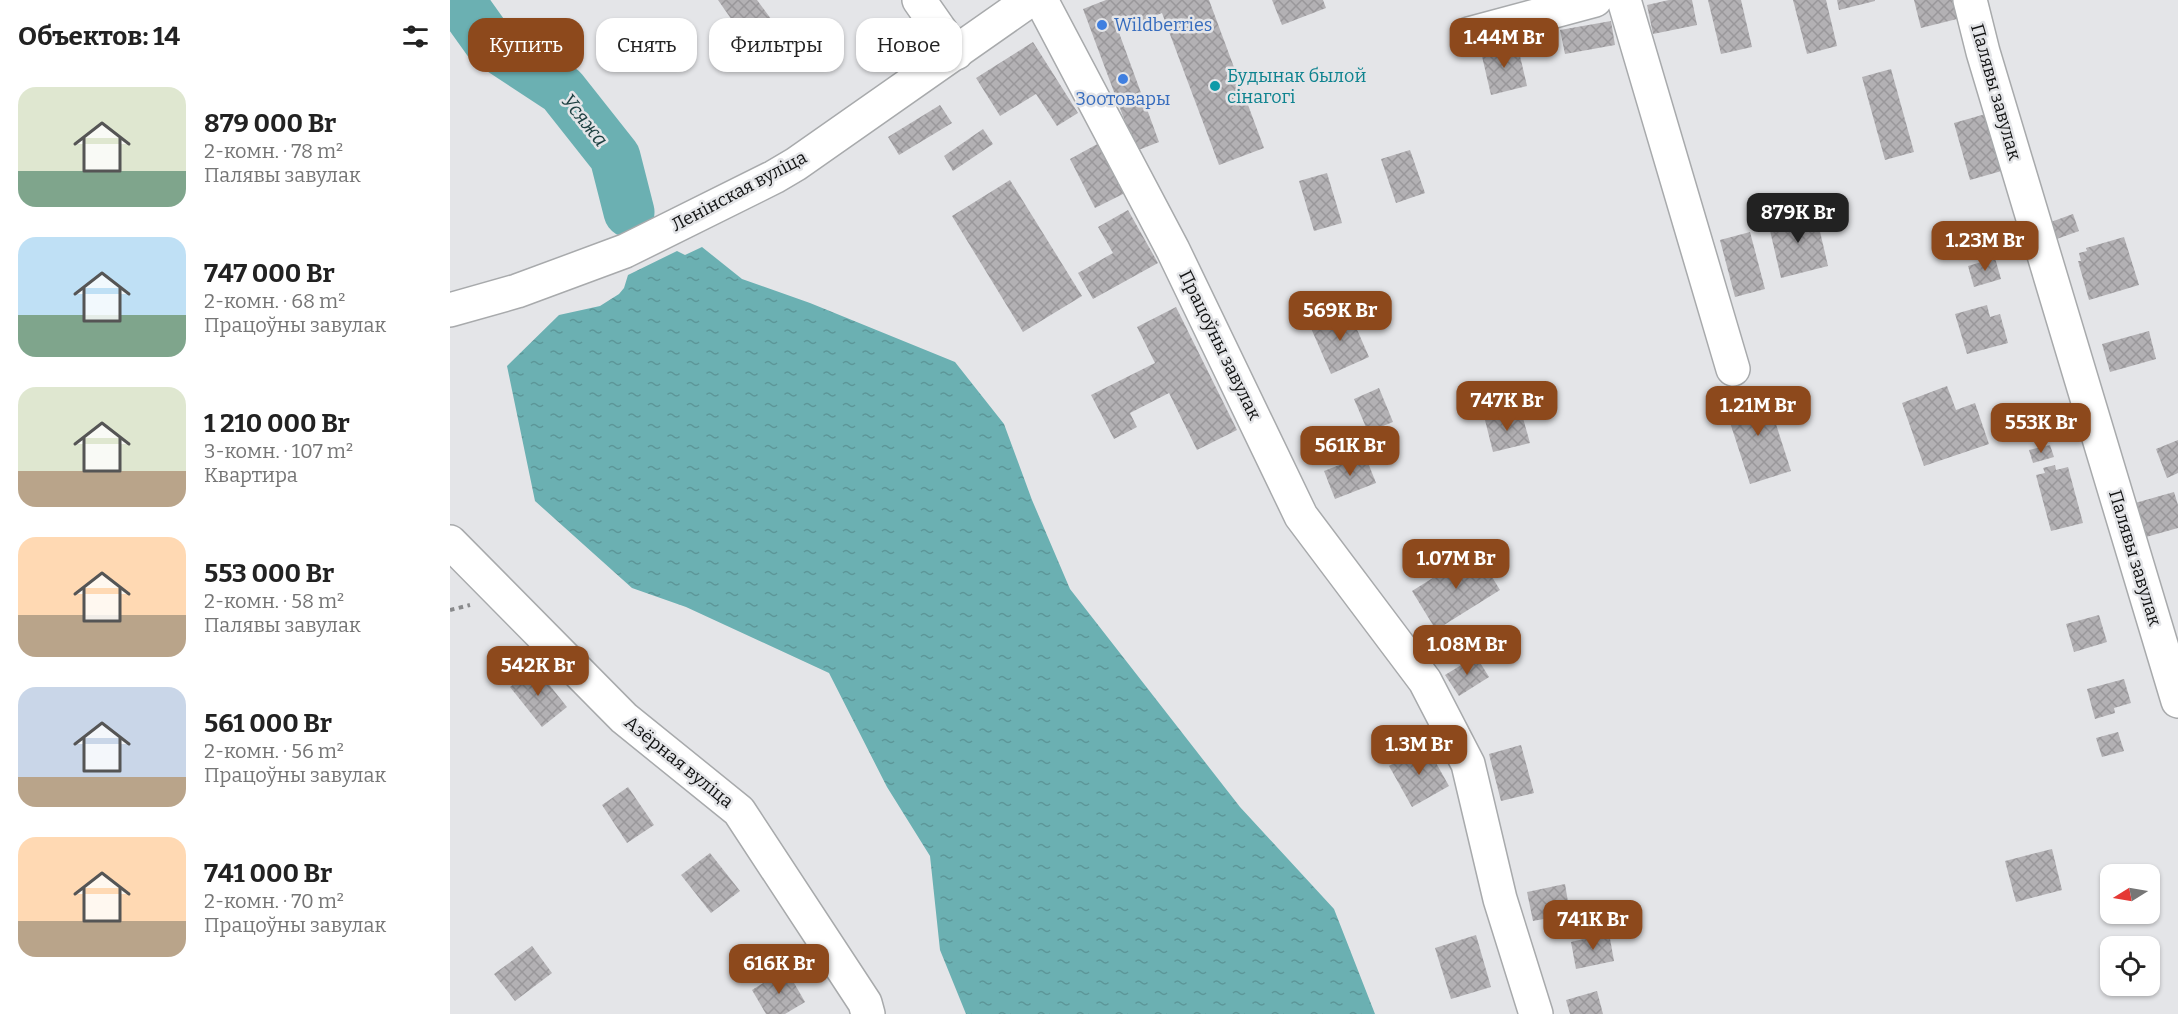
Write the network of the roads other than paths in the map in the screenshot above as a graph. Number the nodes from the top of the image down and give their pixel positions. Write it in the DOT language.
graph roads {
  1 [pos="919,0"];
  2 [pos="1030,0"];
  3 [pos="1041,0"];
  4 [pos="1595,0"];
  5 [pos="1624,0"];
  6 [pos="1970,0"];
  7 [pos="932,18"];
  8 [pos="1469,34"];
  9 [pos="962,49"];
  10 [pos="929,72"];
  11 [pos="450,310"];
  12 [pos="1733,369"];
  13 [pos="450,542"];
  14 [pos="2178,701"];
  15 [pos="868,1014"];
  16 [pos="1536,1014"];
  1 -- 7 [label="street"];
  2 -- 9 [label="street, Ленінская вуліца"];
  3 -- 16 [label="street, Працоўны завулак"];
  4 -- 8 [label="street"];
  5 -- 12 [label="street"];
  6 -- 14 [label="street, Палявы завулак"];
  10 -- 11 [label="street, Ленінская вуліца"];
  13 -- 15 [label="street, Азёрная вуліца"];
}
